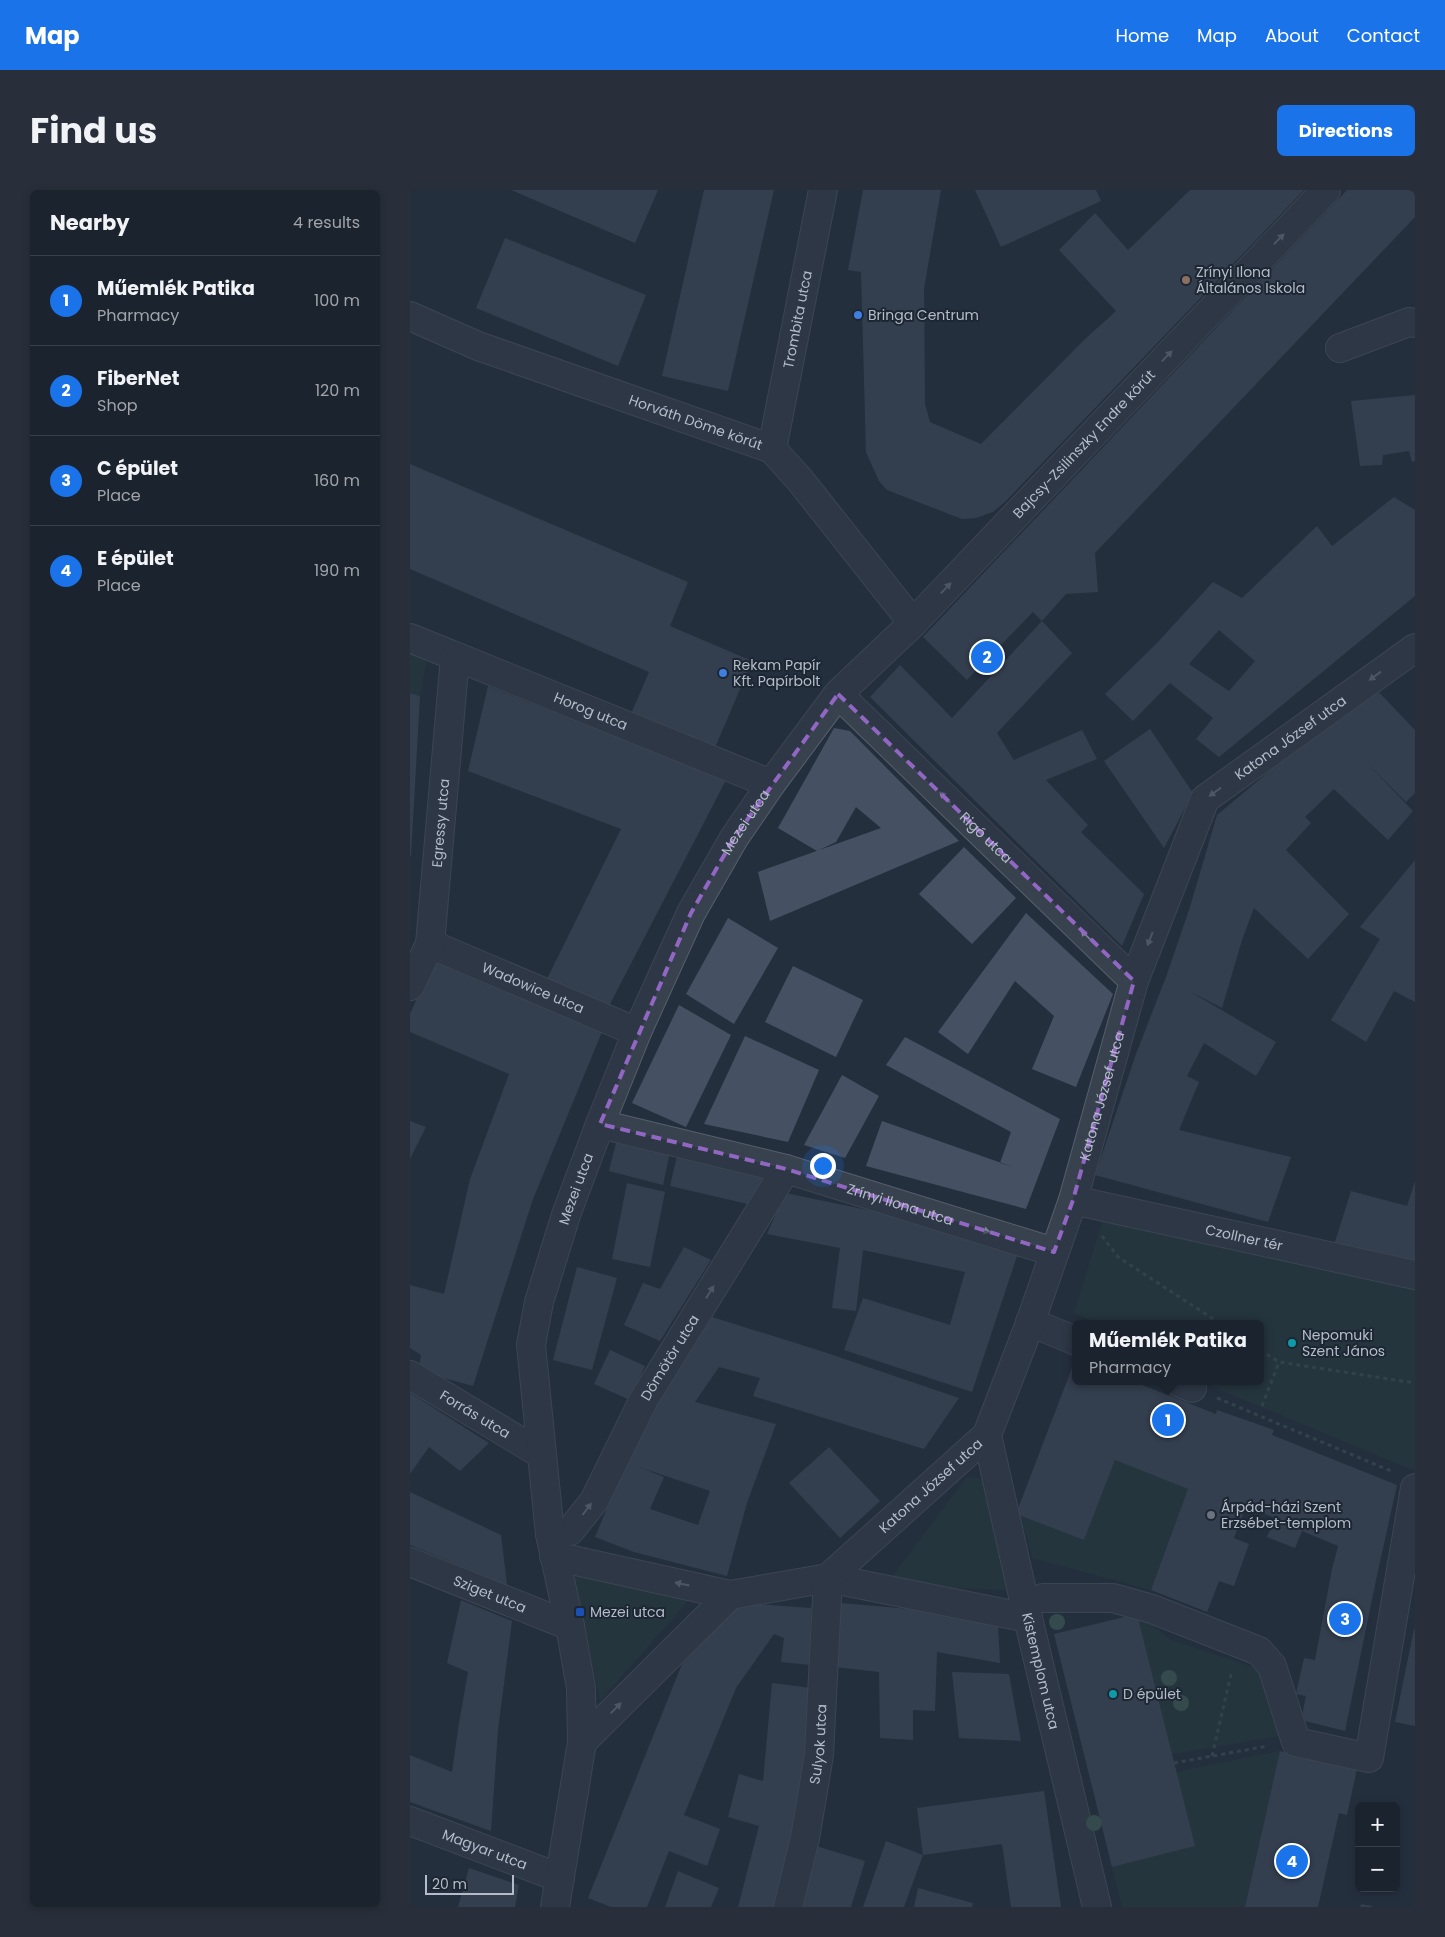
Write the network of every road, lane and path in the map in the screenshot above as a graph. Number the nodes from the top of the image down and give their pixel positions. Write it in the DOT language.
graph roads {
  1 [pos="823,190"];
  2 [pos="1326,190"];
  3 [pos="410,316"];
  4 [pos="1415,323"];
  5 [pos="1340,348"];
  6 [pos="772,449"];
  7 [pos="913,623"];
  8 [pos="410,638"];
  9 [pos="1415,648"];
  10 [pos="456,657"];
  11 [pos="838,694"];
  12 [pos="771,784"];
  13 [pos="430,944"];
  14 [pos="1134,981"];
  15 [pos="410,986"];
  16 [pos="637,1032"];
  17 [pos="600,1124"];
  18 [pos="786,1169"];
  19 [pos="1073,1200"];
  20 [pos="1101,1236"];
  21 [pos="1054,1252"];
  22 [pos="1415,1275"];
  23 [pos="1215,1320"];
  24 [pos="1030,1322"];
  25 [pos="1072,1339"];
  26 [pos="1264,1353"];
  27 [pos="1279,1362"];
  28 [pos="410,1375"];
  29 [pos="1415,1383"];
  30 [pos="1186,1385"];
  31 [pos="1262,1406"];
  32 [pos="987,1435"];
  33 [pos="541,1454"];
  34 [pos="1406,1481"];
  35 [pos="552,1545"];
  36 [pos="410,1562"];
  37 [pos="828,1578"];
  38 [pos="730,1595"];
  39 [pos="1036,1608"];
  40 [pos="570,1626"];
  41 [pos="1232,1670"];
  42 [pos="582,1742"];
  43 [pos="1296,1742"];
  44 [pos="1212,1756"];
  45 [pos="1174,1763"];
  46 [pos="410,1821"];
  47 [pos="559,1899"];
  48 [pos="788,1907"];
  49 [pos="1097,1907"];
  1 -- 6 [label="street, Trombita utca"];
  7 -- 2 [label="street, Bajcsy-Zsilinszky Endre körút, one-way"];
  3 -- 6 [label="street, Horváth Döme körút"];
  4 -- 5 [label="street"];
  6 -- 7 [label="street, Horváth Döme körút"];
  7 -- 11 [label="street, Bajcsy-Zsilinszky Endre körút"];
  8 -- 10 [label="street, Horog utca"];
  9 -- 14 [label="street, Katona József utca, one-way"];
  10 -- 12 [label="street, Horog utca"];
  10 -- 13 [label="street, Egressy utca"];
  11 -- 12 [label="street, Mezei utca"];
  14 -- 11 [label="street, Rigó utca, one-way"];
  12 -- 16 [label="street, Mezei utca"];
  13 -- 15 [label="street, Egressy utca"];
  13 -- 16 [label="street, Wadowice utca"];
  14 -- 19 [label="street, Katona József utca"];
  16 -- 17 [label="street, Mezei utca"];
  17 -- 18 [label="street, Zrínyi Ilona utca"];
  17 -- 33 [label="street, Mezei utca"];
  18 -- 21 [label="street, Zrínyi Ilona utca, one-way"];
  35 -- 18 [label="street, Dömötör utca, one-way"];
  19 -- 21 [label="street, Katona József utca"];
  19 -- 22 [label="street, Czollner tér"];
  20 -- 23 [label="path"];
  21 -- 24 [label="street, Katona József utca"];
  24 -- 25 [label="street"];
  24 -- 32 [label="street, Katona József utca"];
  26 -- 27 [label="path"];
  27 -- 29 [label="path"];
  27 -- 31 [label="path"];
  28 -- 33 [label="street, Forrás utca"];
  30 -- 34 [label="path"];
  32 -- 37 [label="street, Katona József utca"];
  32 -- 39 [label="street, Kistemplom utca"];
  33 -- 35 [label="street, Mezei utca"];
  34 -- 43 [label="street"];
  38 -- 35 [label="street, one-way"];
  35 -- 40 [label="street, Mezei utca"];
  36 -- 40 [label="street, Sziget utca"];
  37 -- 38 [label="street"];
  37 -- 39 [label="street"];
  37 -- 48 [label="street, Sulyok utca"];
  42 -- 38 [label="street, one-way"];
  39 -- 43 [label="street"];
  39 -- 49 [label="street, Kistemplom utca"];
  40 -- 42 [label="street, Mezei utca"];
  41 -- 44 [label="path"];
  42 -- 47 [label="street, Mezei utca"];
  43 -- 44 [label="path"];
  44 -- 45 [label="path"];
  46 -- 47 [label="street, Magyar utca"];
}
